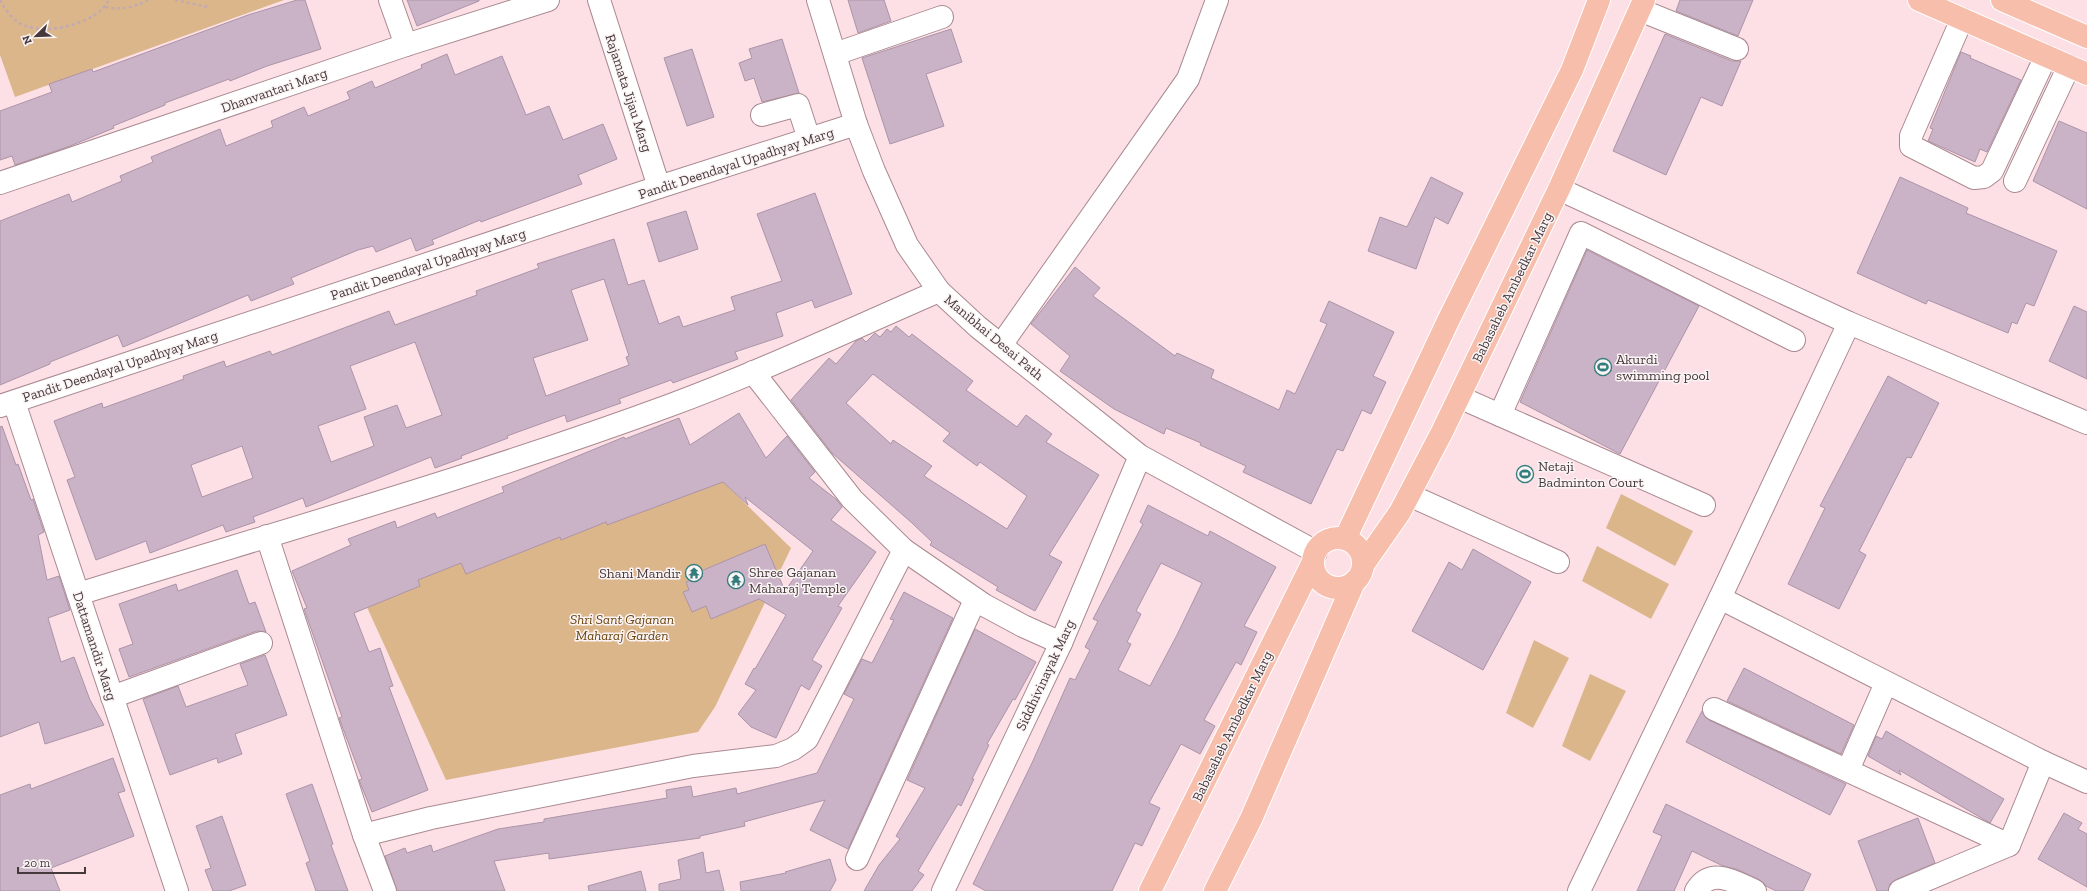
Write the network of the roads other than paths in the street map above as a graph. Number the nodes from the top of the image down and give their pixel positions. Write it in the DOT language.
graph roads {
  1 [pos="390,0"];
  2 [pos="548,0"];
  3 [pos="598,0"];
  4 [pos="818,0"];
  5 [pos="1217,0"];
  6 [pos="1599,0"];
  7 [pos="1919,0"];
  8 [pos="2002,0"];
  9 [pos="1642,5"];
  10 [pos="942,17"];
  11 [pos="1962,19"];
  12 [pos="2087,37"];
  13 [pos="406,45"];
  14 [pos="1737,49"];
  15 [pos="835,54"];
  16 [pos="2046,56"];
  17 [pos="2078,70"];
  18 [pos="762,115"];
  19 [pos="856,124"];
  20 [pos="809,139"];
  21 [pos="2015,181"];
  22 [pos="0,183"];
  23 [pos="659,187"];
  24 [pos="1559,189"];
  25 [pos="939,291"];
  26 [pos="1849,323"];
  27 [pos="1794,340"];
  28 [pos="1001,345"];
  29 [pos="753,372"];
  30 [pos="1459,397"];
  31 [pos="7,404"];
  32 [pos="1500,415"];
  33 [pos="2087,423"];
  34 [pos="1140,456"];
  35 [pos="1409,495"];
  36 [pos="1704,505"];
  37 [pos="267,536"];
  38 [pos="1345,539"];
  39 [pos="904,550"];
  40 [pos="1314,557"];
  41 [pos="1558,562"];
  42 [pos="1358,574"];
  43 [pos="78,594"];
  44 [pos="1720,598"];
  45 [pos="975,600"];
  46 [pos="261,643"];
  47 [pos="1061,643"];
  48 [pos="1886,683"];
  49 [pos="112,697"];
  50 [pos="1714,709"];
  51 [pos="2043,762"];
  52 [pos="1848,770"];
  53 [pos="2087,782"];
  54 [pos="364,835"];
  55 [pos="2009,845"];
  56 [pos="857,859"];
  57 [pos="177,891"];
  58 [pos="385,891"];
  59 [pos="943,891"];
  60 [pos="1150,891"];
  61 [pos="1215,891"];
  62 [pos="1579,891"];
  63 [pos="1696,891"];
  64 [pos="1755,891"];
  65 [pos="1900,891"];
  1 -- 13 [label="street"];
  2 -- 13 [label="street, Dhanvantari Marg"];
  3 -- 23 [label="street, Rajamata Jijau Marg"];
  4 -- 15 [label="street, Manibhai Desai Path"];
  5 -- 28 [label="street"];
  6 -- 38 [label="main road"];
  7 -- 11 [label="main road"];
  8 -- 12 [label="main road"];
  9 -- 14 [label="street"];
  9 -- 24 [label="main road, Babasaheb Ambedkar Marg"];
  10 -- 15 [label="street"];
  11 -- 16 [label="main road"];
  11 -- 16 [label="street"];
  13 -- 22 [label="street, Dhanvantari Marg"];
  15 -- 19 [label="street, Manibhai Desai Path"];
  16 -- 17 [label="main road"];
  17 -- 21 [label="street"];
  18 -- 20 [label="street"];
  19 -- 20 [label="street, Pandit Deendayal Upadhyay Marg"];
  19 -- 25 [label="street, Manibhai Desai Path"];
  20 -- 23 [label="street, Pandit Deendayal Upadhyay Marg"];
  23 -- 31 [label="street, Pandit Deendayal Upadhyay Marg"];
  24 -- 26 [label="street"];
  24 -- 30 [label="main road, Babasaheb Ambedkar Marg"];
  25 -- 28 [label="street, Manibhai Desai Path"];
  25 -- 29 [label="street"];
  26 -- 33 [label="street"];
  26 -- 44 [label="street"];
  27 -- 32 [label="street"];
  28 -- 34 [label="street, Manibhai Desai Path"];
  29 -- 37 [label="street"];
  29 -- 39 [label="street"];
  30 -- 32 [label="street"];
  30 -- 35 [label="main road, Babasaheb Ambedkar Marg"];
  31 -- 43 [label="street, Dattamandir Marg"];
  32 -- 36 [label="street"];
  34 -- 40 [label="street, Manibhai Desai Path"];
  34 -- 47 [label="street, Siddhivinayak Marg"];
  35 -- 41 [label="street"];
  35 -- 42 [label="main road, Babasaheb Ambedkar Marg"];
  37 -- 43 [label="street"];
  37 -- 54 [label="street"];
  38 -- 40 [label="main road"];
  38 -- 42 [label="main road"];
  39 -- 45 [label="street"];
  39 -- 54 [label="street"];
  40 -- 42 [label="main road"];
  40 -- 60 [label="main road, Babasaheb Ambedkar Marg"];
  42 -- 61 [label="main road, Babasaheb Ambedkar Marg"];
  43 -- 49 [label="street, Dattamandir Marg"];
  44 -- 48 [label="street"];
  44 -- 62 [label="street"];
  45 -- 47 [label="street"];
  45 -- 56 [label="street"];
  46 -- 49 [label="street"];
  47 -- 59 [label="street, Siddhivinayak Marg"];
  48 -- 51 [label="street"];
  48 -- 52 [label="street"];
  49 -- 57 [label="street, Dattamandir Marg"];
  50 -- 52 [label="street"];
  51 -- 53 [label="street"];
  51 -- 55 [label="street"];
  52 -- 55 [label="street"];
  54 -- 58 [label="street"];
  55 -- 65 [label="street"];
  63 -- 64 [label="street"];
}
